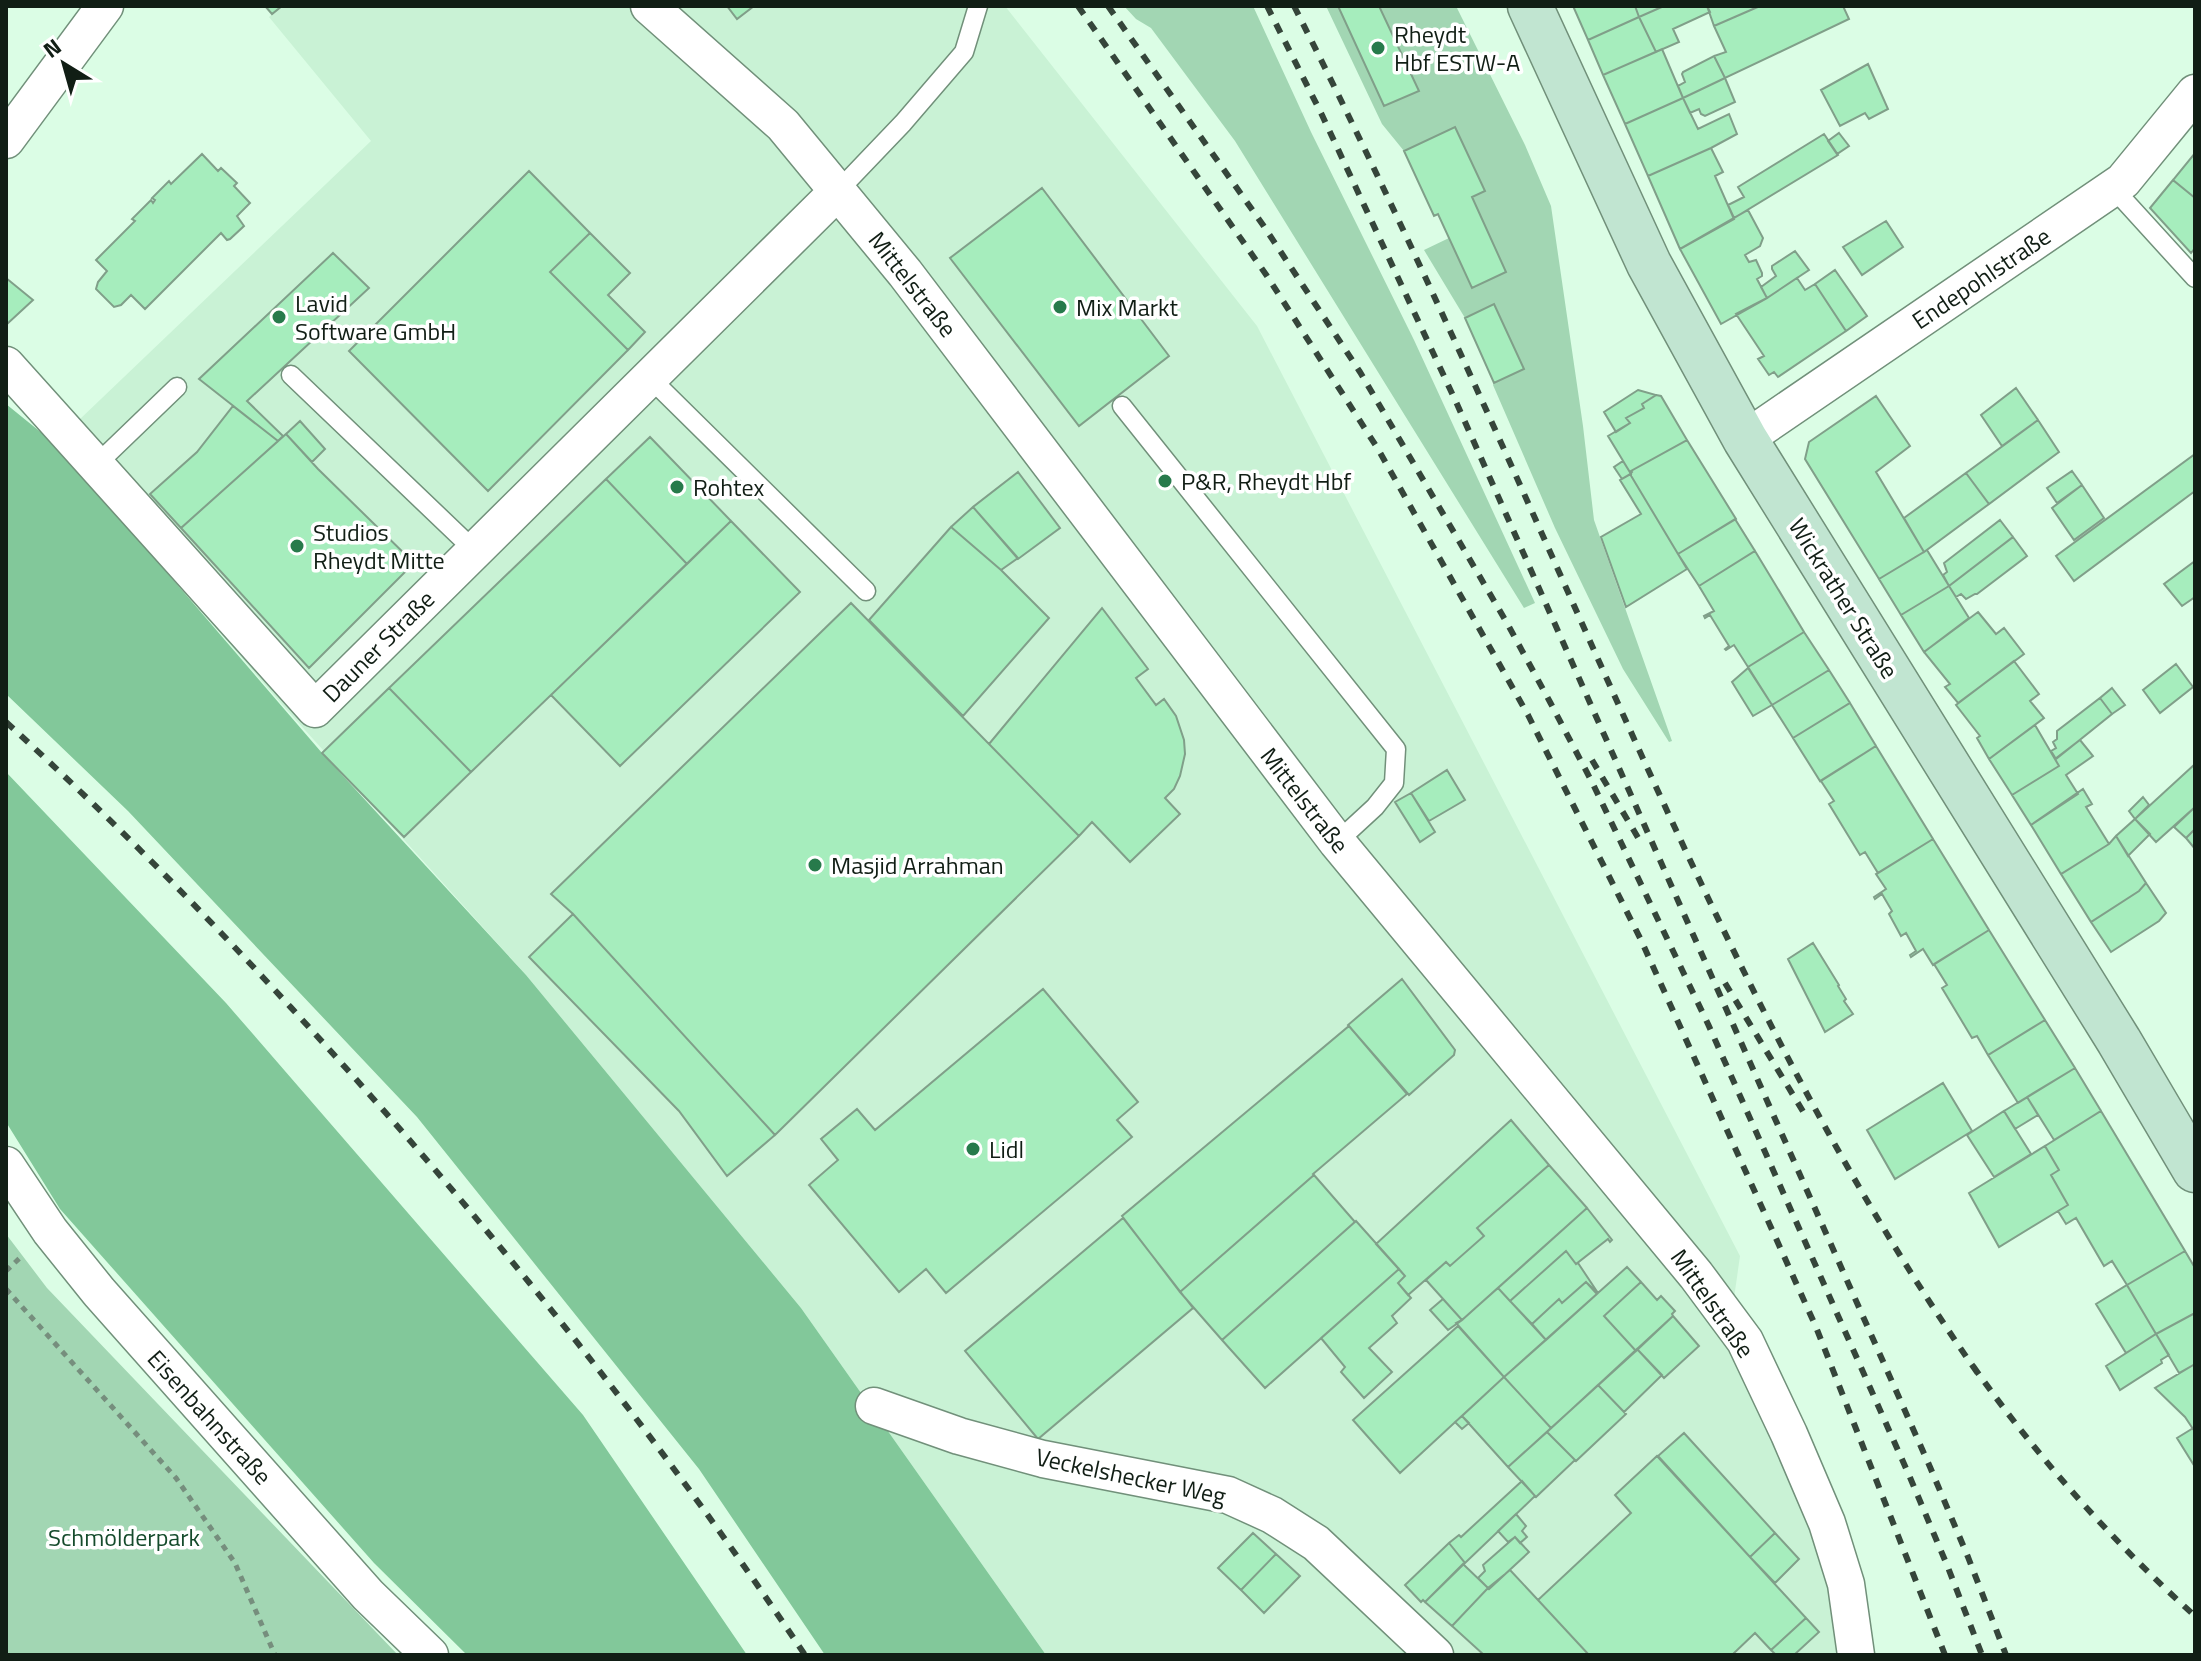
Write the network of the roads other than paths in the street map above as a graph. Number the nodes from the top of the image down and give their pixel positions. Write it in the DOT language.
graph roads {
  1 [pos="105,6"];
  2 [pos="649,6"];
  3 [pos="978,6"];
  4 [pos="1530,6"];
  5 [pos="2195,93"];
  6 [pos="6,140"];
  7 [pos="2113,188"];
  8 [pos="838,191"];
  9 [pos="2195,278"];
  10 [pos="6,365"];
  11 [pos="291,375"];
  12 [pos="650,378"];
  13 [pos="177,387"];
  14 [pos="1122,406"];
  15 [pos="1745,439"];
  16 [pos="96,465"];
  17 [pos="475,551"];
  18 [pos="866,591"];
  19 [pos="1337,842"];
  20 [pos="6,1165"];
  21 [pos="2195,1170"];
  22 [pos="874,1406"];
  23 [pos="430,1655"];
  24 [pos="1435,1655"];
  25 [pos="1856,1655"];
  1 -- 6 [label="street"];
  2 -- 8 [label="street, Mittelstraße"];
  3 -- 8 [label="lane"];
  4 -- 15 [label="main road, Wickrather Straße"];
  5 -- 7 [label="street, Endepohlstraße"];
  7 -- 9 [label="lane"];
  7 -- 15 [label="street, Endepohlstraße"];
  8 -- 12 [label="street, Dauner Straße"];
  8 -- 19 [label="street, Mittelstraße"];
  10 -- 16 [label="street, Dauner Straße"];
  11 -- 17 [label="lane"];
  12 -- 17 [label="street, Dauner Straße"];
  12 -- 18 [label="lane"];
  13 -- 16 [label="lane"];
  14 -- 19 [label="lane"];
  15 -- 21 [label="main road, Wickrather Straße"];
  16 -- 17 [label="street, Dauner Straße"];
  19 -- 25 [label="street, Mittelstraße"];
  20 -- 23 [label="street, Eisenbahnstraße"];
  22 -- 24 [label="street, Veckelshecker Weg"];
}
